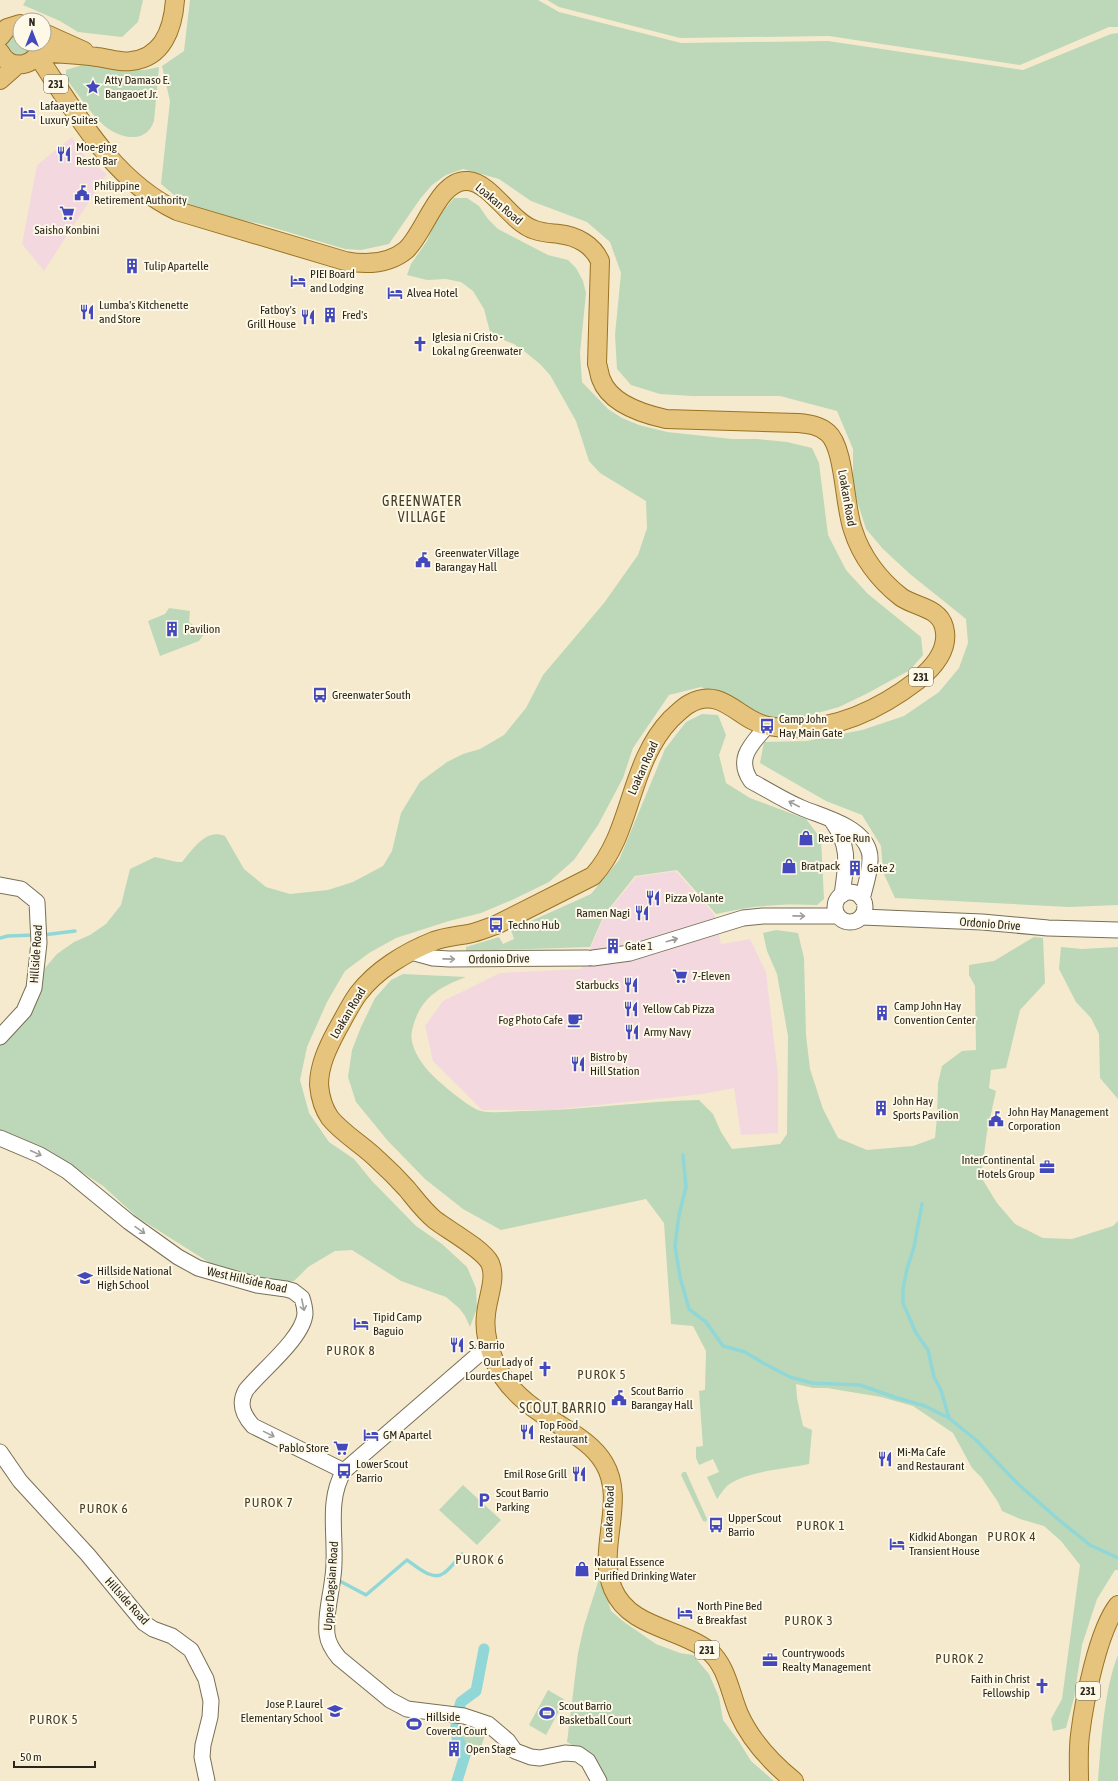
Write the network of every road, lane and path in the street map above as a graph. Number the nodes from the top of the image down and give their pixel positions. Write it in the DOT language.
graph roads {
  1 [pos="176,0"];
  2 [pos="0,17"];
  3 [pos="12,21"];
  4 [pos="12,26"];
  5 [pos="0,37"];
  6 [pos="52,37"];
  7 [pos="0,52"];
  8 [pos="32,56"];
  9 [pos="96,56"];
  10 [pos="0,80"];
  11 [pos="767,726"];
  12 [pos="831,818"];
  13 [pos="0,885"];
  14 [pos="842,895"];
  15 [pos="862,899"];
  16 [pos="838,916"];
  17 [pos="862,917"];
  18 [pos="1118,930"];
  19 [pos="411,952"];
  20 [pos="0,1037"];
  21 [pos="0,1138"];
  22 [pos="490,1347"];
  23 [pos="0,1452"];
  24 [pos="344,1471"];
  25 [pos="1118,1605"];
  26 [pos="206,1781"];
  27 [pos="599,1781"];
  28 [pos="794,1781"];
  29 [pos="1079,1781"];
  1 -- 9 [label="main road"];
  2 -- 3 [label="main road"];
  4 -- 5 [label="main road"];
  6 -- 9 [label="main road"];
  7 -- 8 [label="main road, 231"];
  8 -- 9 [label="main road"];
  8 -- 10 [label="main road"];
  8 -- 11 [label="main road, Loakan Road / 231"];
  12 -- 11 [label="street, one-way"];
  11 -- 19 [label="main road, Loakan Road / 231"];
  12 -- 14 [label="street"];
  12 -- 15 [label="street"];
  13 -- 20 [label="street, Hillside Road"];
  14 -- 15 [label="street"];
  14 -- 16 [label="street"];
  15 -- 17 [label="street"];
  16 -- 17 [label="street, Ordonio Drive"];
  19 -- 16 [label="street, Ordonio Drive, one-way"];
  17 -- 18 [label="street, Ordonio Drive"];
  19 -- 22 [label="main road, Loakan Road / 231"];
  21 -- 24 [label="street, West Hillside Road, one-way"];
  22 -- 24 [label="street"];
  22 -- 28 [label="main road, Loakan Road / 231"];
  23 -- 26 [label="street, Hillside Road"];
  24 -- 27 [label="street, Upper Dagsian Road"];
  25 -- 29 [label="main road, 231"];
}
